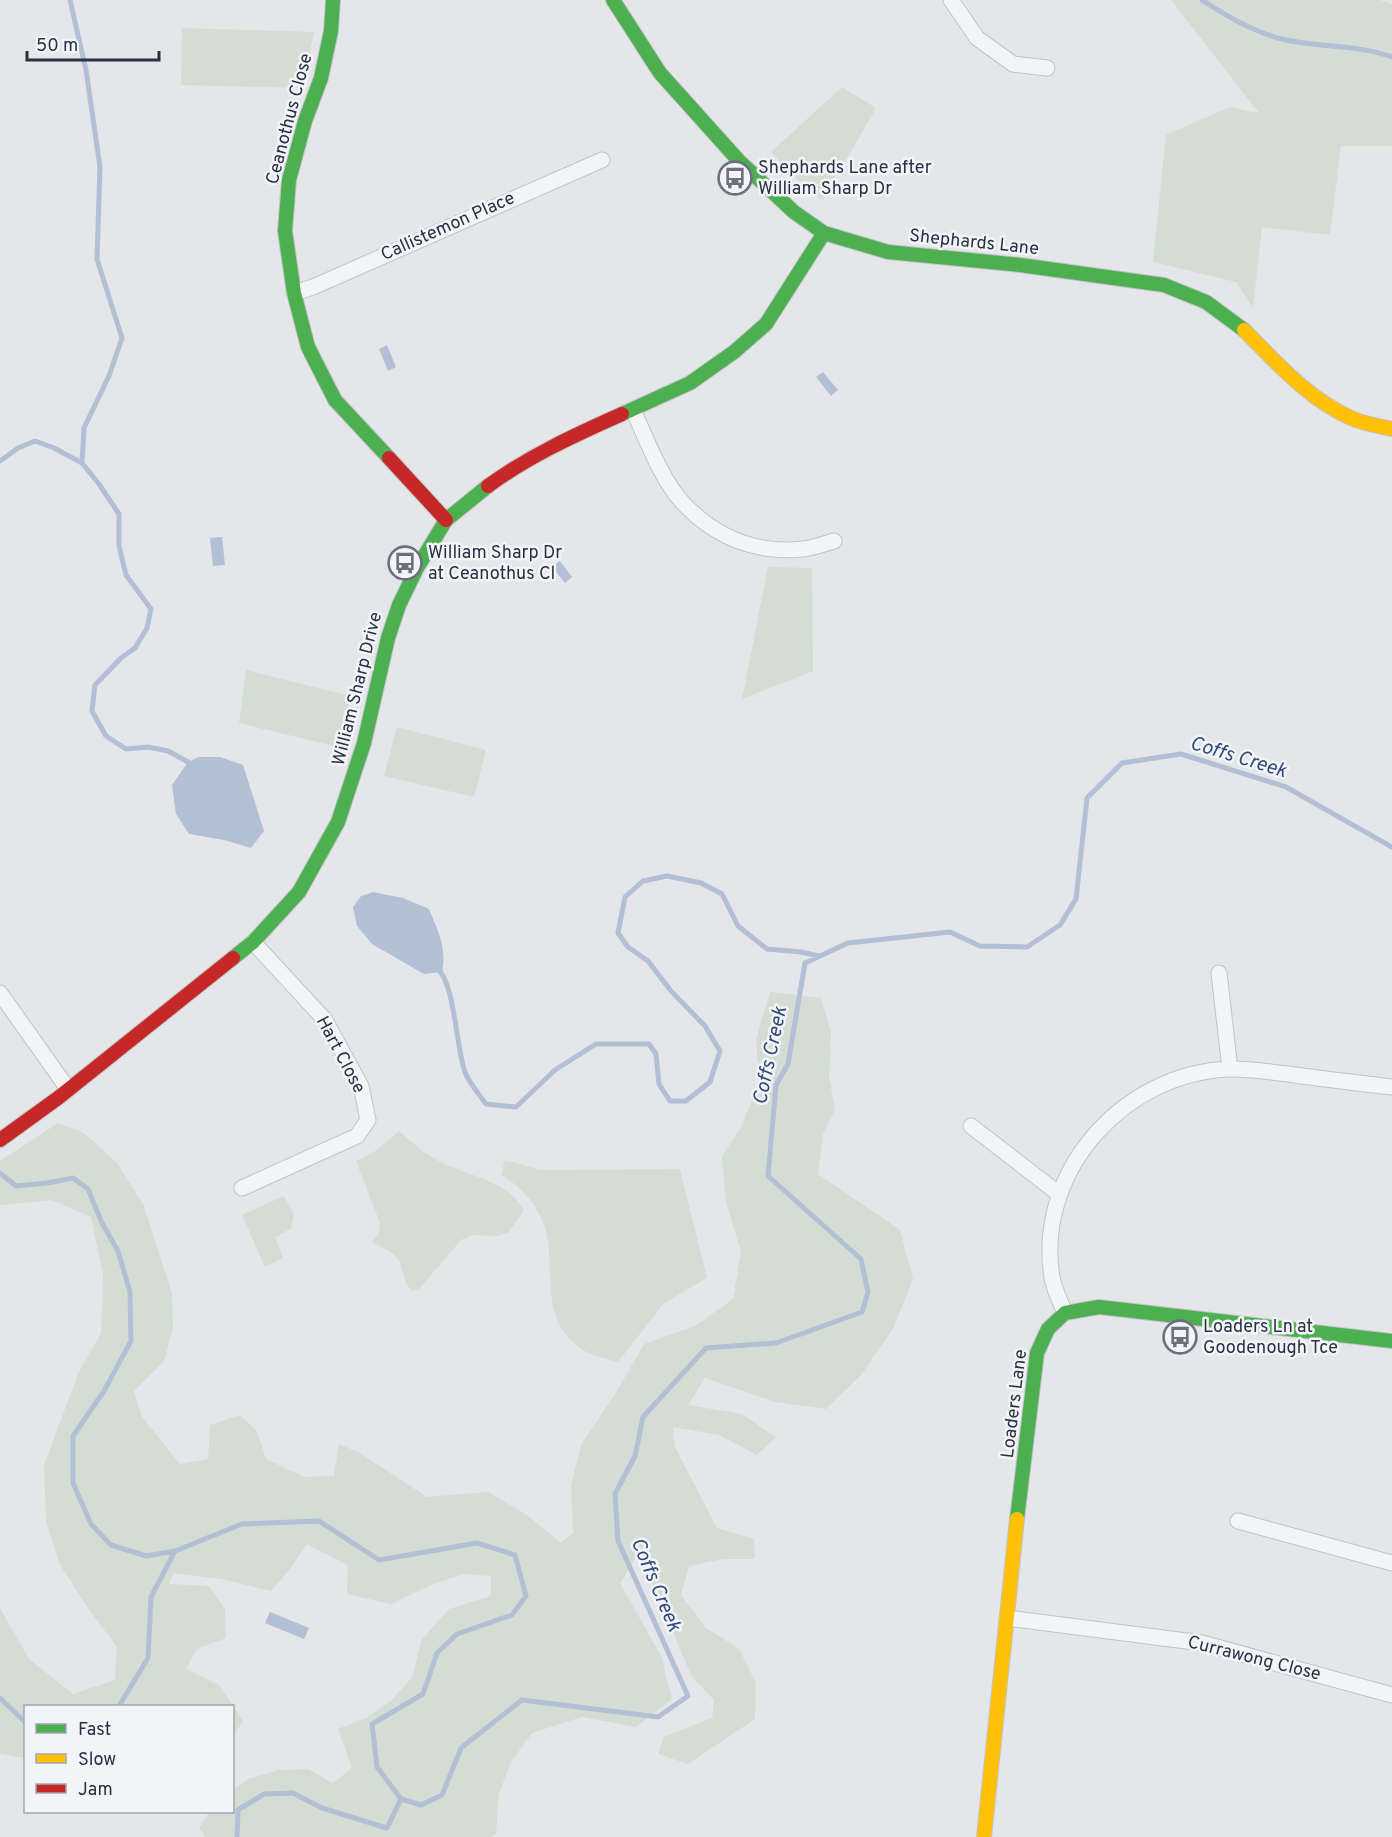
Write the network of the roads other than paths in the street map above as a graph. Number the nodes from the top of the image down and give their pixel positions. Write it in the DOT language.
graph roads {
  1 [pos="333,0"];
  2 [pos="613,0"];
  3 [pos="951,0"];
  4 [pos="1047,68"];
  5 [pos="602,160"];
  6 [pos="824,233"];
  7 [pos="294,293"];
  8 [pos="633,410"];
  9 [pos="1392,429"];
  10 [pos="446,520"];
  11 [pos="834,541"];
  12 [pos="253,942"];
  13 [pos="1219,973"];
  14 [pos="0,993"];
  15 [pos="1230,1069"];
  16 [pos="1392,1087"];
  17 [pos="68,1089"];
  18 [pos="971,1126"];
  19 [pos="3,1138"];
  20 [pos="242,1188"];
  21 [pos="1059,1194"];
  22 [pos="1065,1313"];
  23 [pos="1392,1341"];
  24 [pos="1238,1521"];
  25 [pos="1392,1563"];
  26 [pos="1007,1617"];
  27 [pos="1392,1695"];
  28 [pos="984,1837"];
  1 -- 7 [label="street, Ceanothus Close"];
  2 -- 6 [label="street, Shephards Lane"];
  3 -- 4 [label="street"];
  5 -- 7 [label="street, Callistemon Place"];
  6 -- 8 [label="street, William Sharp Drive"];
  6 -- 9 [label="street, Shephards Lane"];
  7 -- 10 [label="street, Ceanothus Close"];
  8 -- 10 [label="street, William Sharp Drive"];
  8 -- 11 [label="street"];
  10 -- 12 [label="street, William Sharp Drive"];
  12 -- 17 [label="street, William Sharp Drive"];
  12 -- 20 [label="street, Hart Close"];
  13 -- 15 [label="street"];
  14 -- 17 [label="street"];
  15 -- 16 [label="street"];
  15 -- 21 [label="street"];
  17 -- 19 [label="street, William Sharp Drive"];
  18 -- 21 [label="street"];
  21 -- 22 [label="street"];
  22 -- 23 [label="street"];
  22 -- 26 [label="street, Loaders Lane"];
  24 -- 25 [label="street"];
  26 -- 27 [label="street, Currawong Close"];
  26 -- 28 [label="street, Loaders Lane"];
}
